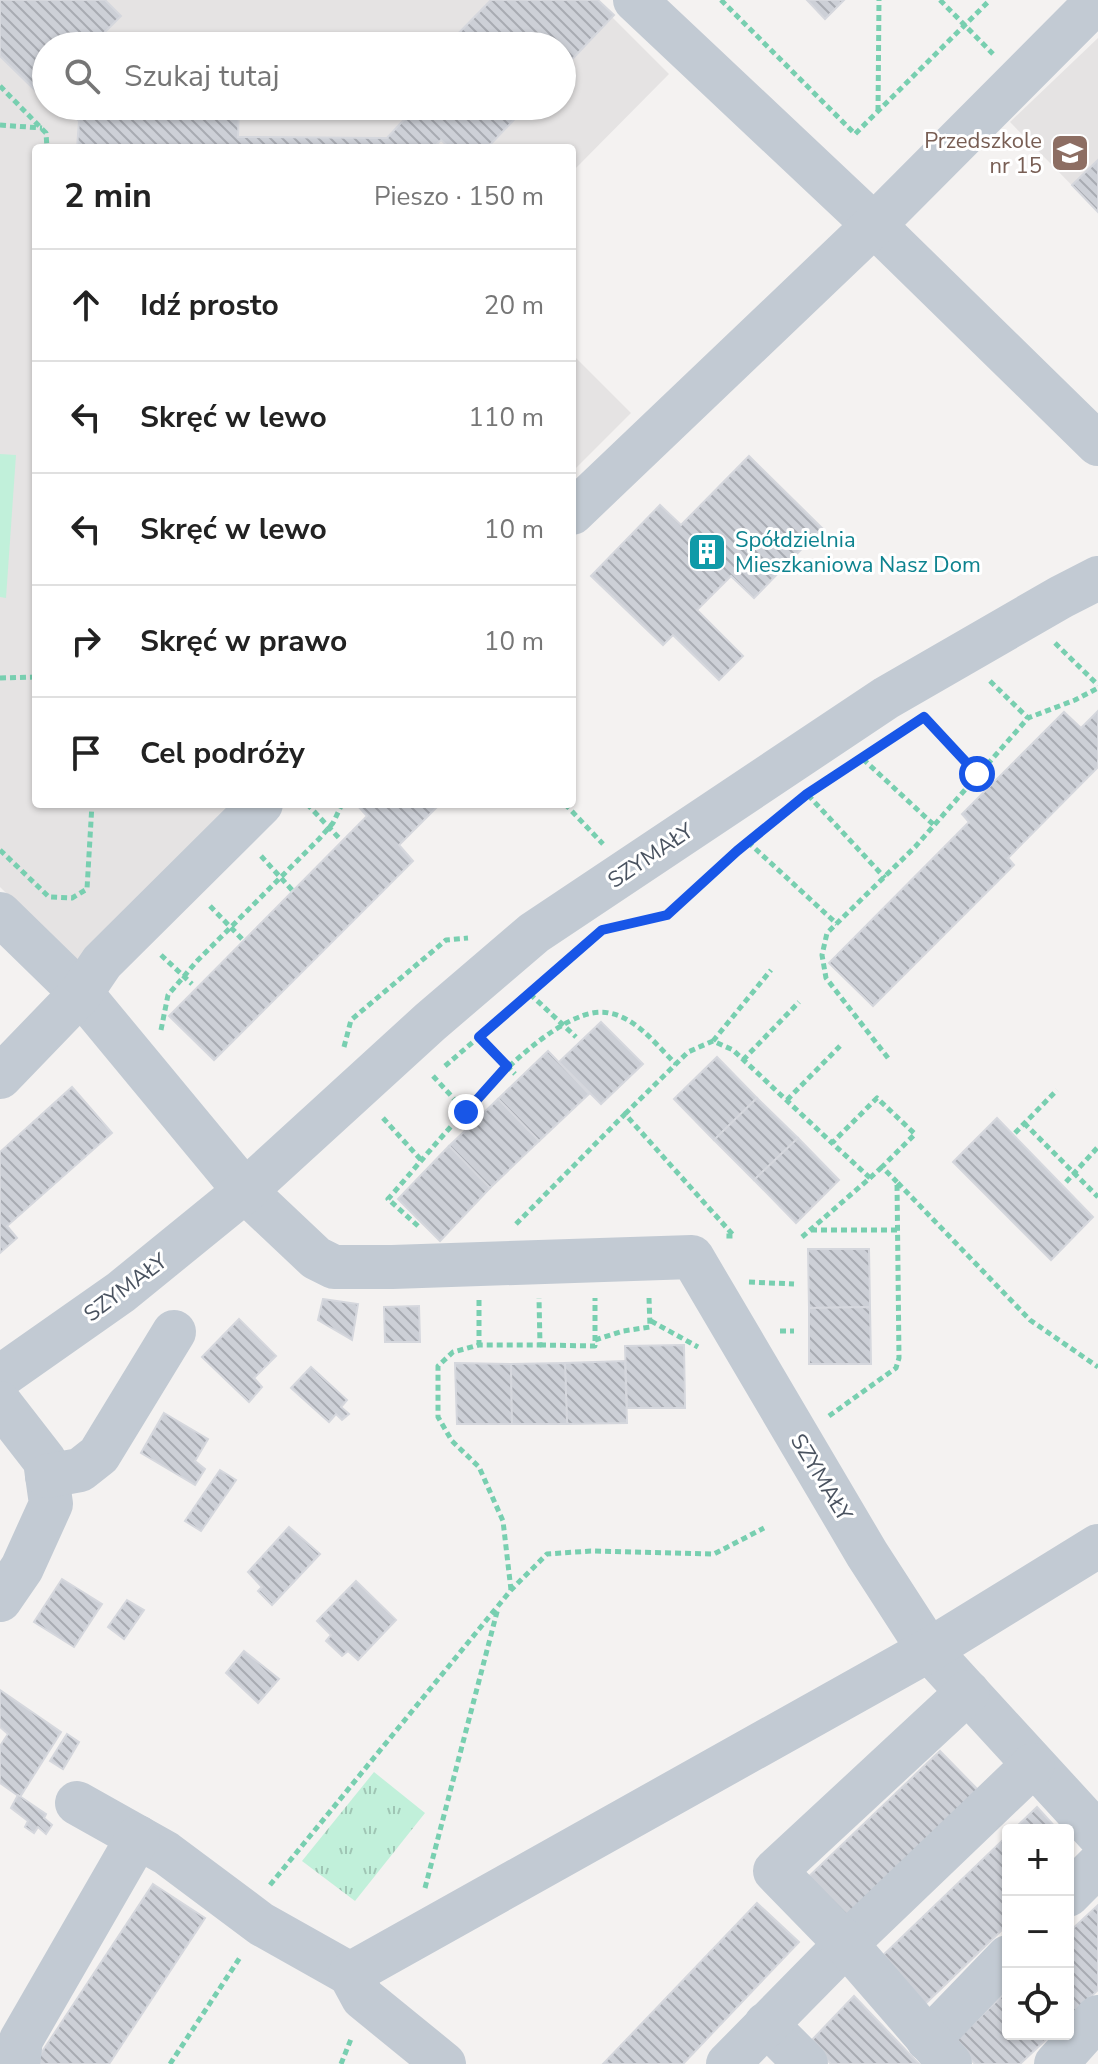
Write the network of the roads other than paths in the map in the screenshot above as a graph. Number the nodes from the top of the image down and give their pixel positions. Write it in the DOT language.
graph roads {
  1 [pos="635,0"];
  2 [pos="1098,0"];
  3 [pos="874,225"];
  4 [pos="1098,444"];
  5 [pos="576,509"];
  6 [pos="1098,578"];
  7 [pos="257,808"];
  8 [pos="0,914"];
  9 [pos="81,993"];
  10 [pos="0,1077"];
  11 [pos="245,1191"];
  12 [pos="174,1332"];
  13 [pos="0,1377"];
  14 [pos="0,1403"];
  15 [pos="47,1476"];
  16 [pos="1098,1546"];
  17 [pos="0,1600"];
  18 [pos="929,1650"];
  19 [pos="968,1692"];
  20 [pos="1033,1765"];
  21 [pos="77,1803"];
  22 [pos="1098,1834"];
  23 [pos="138,1837"];
  24 [pos="1098,1865"];
  25 [pos="1074,1889"];
  26 [pos="846,1944"];
  27 [pos="1002,1965"];
  28 [pos="350,1974"];
  29 [pos="1098,2017"];
  30 [pos="766,2024"];
  31 [pos="939,2052"];
  32 [pos="18,2064"];
  33 [pos="444,2064"];
  34 [pos="728,2064"];
  35 [pos="806,2064"];
  36 [pos="1056,2064"];
  1 -- 3 [label="street"];
  2 -- 3 [label="street"];
  3 -- 4 [label="street"];
  3 -- 5 [label="street"];
  6 -- 11 [label="street, SZYMAŁY"];
  7 -- 9 [label="street"];
  8 -- 9 [label="street, SZYMAŁY"];
  9 -- 10 [label="street"];
  9 -- 11 [label="street, SZYMAŁY"];
  11 -- 13 [label="street, SZYMAŁY"];
  11 -- 18 [label="street, SZYMAŁY"];
  12 -- 15 [label="street"];
  14 -- 15 [label="street"];
  15 -- 17 [label="street"];
  16 -- 18 [label="street"];
  18 -- 19 [label="street"];
  18 -- 28 [label="street"];
  19 -- 20 [label="street"];
  19 -- 26 [label="street"];
  20 -- 22 [label="street"];
  20 -- 26 [label="street"];
  21 -- 23 [label="street"];
  23 -- 28 [label="street"];
  23 -- 32 [label="street"];
  24 -- 25 [label="street"];
  26 -- 30 [label="street"];
  26 -- 31 [label="street"];
  27 -- 31 [label="street"];
  28 -- 33 [label="street"];
  29 -- 36 [label="street"];
  30 -- 34 [label="street"];
  30 -- 35 [label="street"];
}
